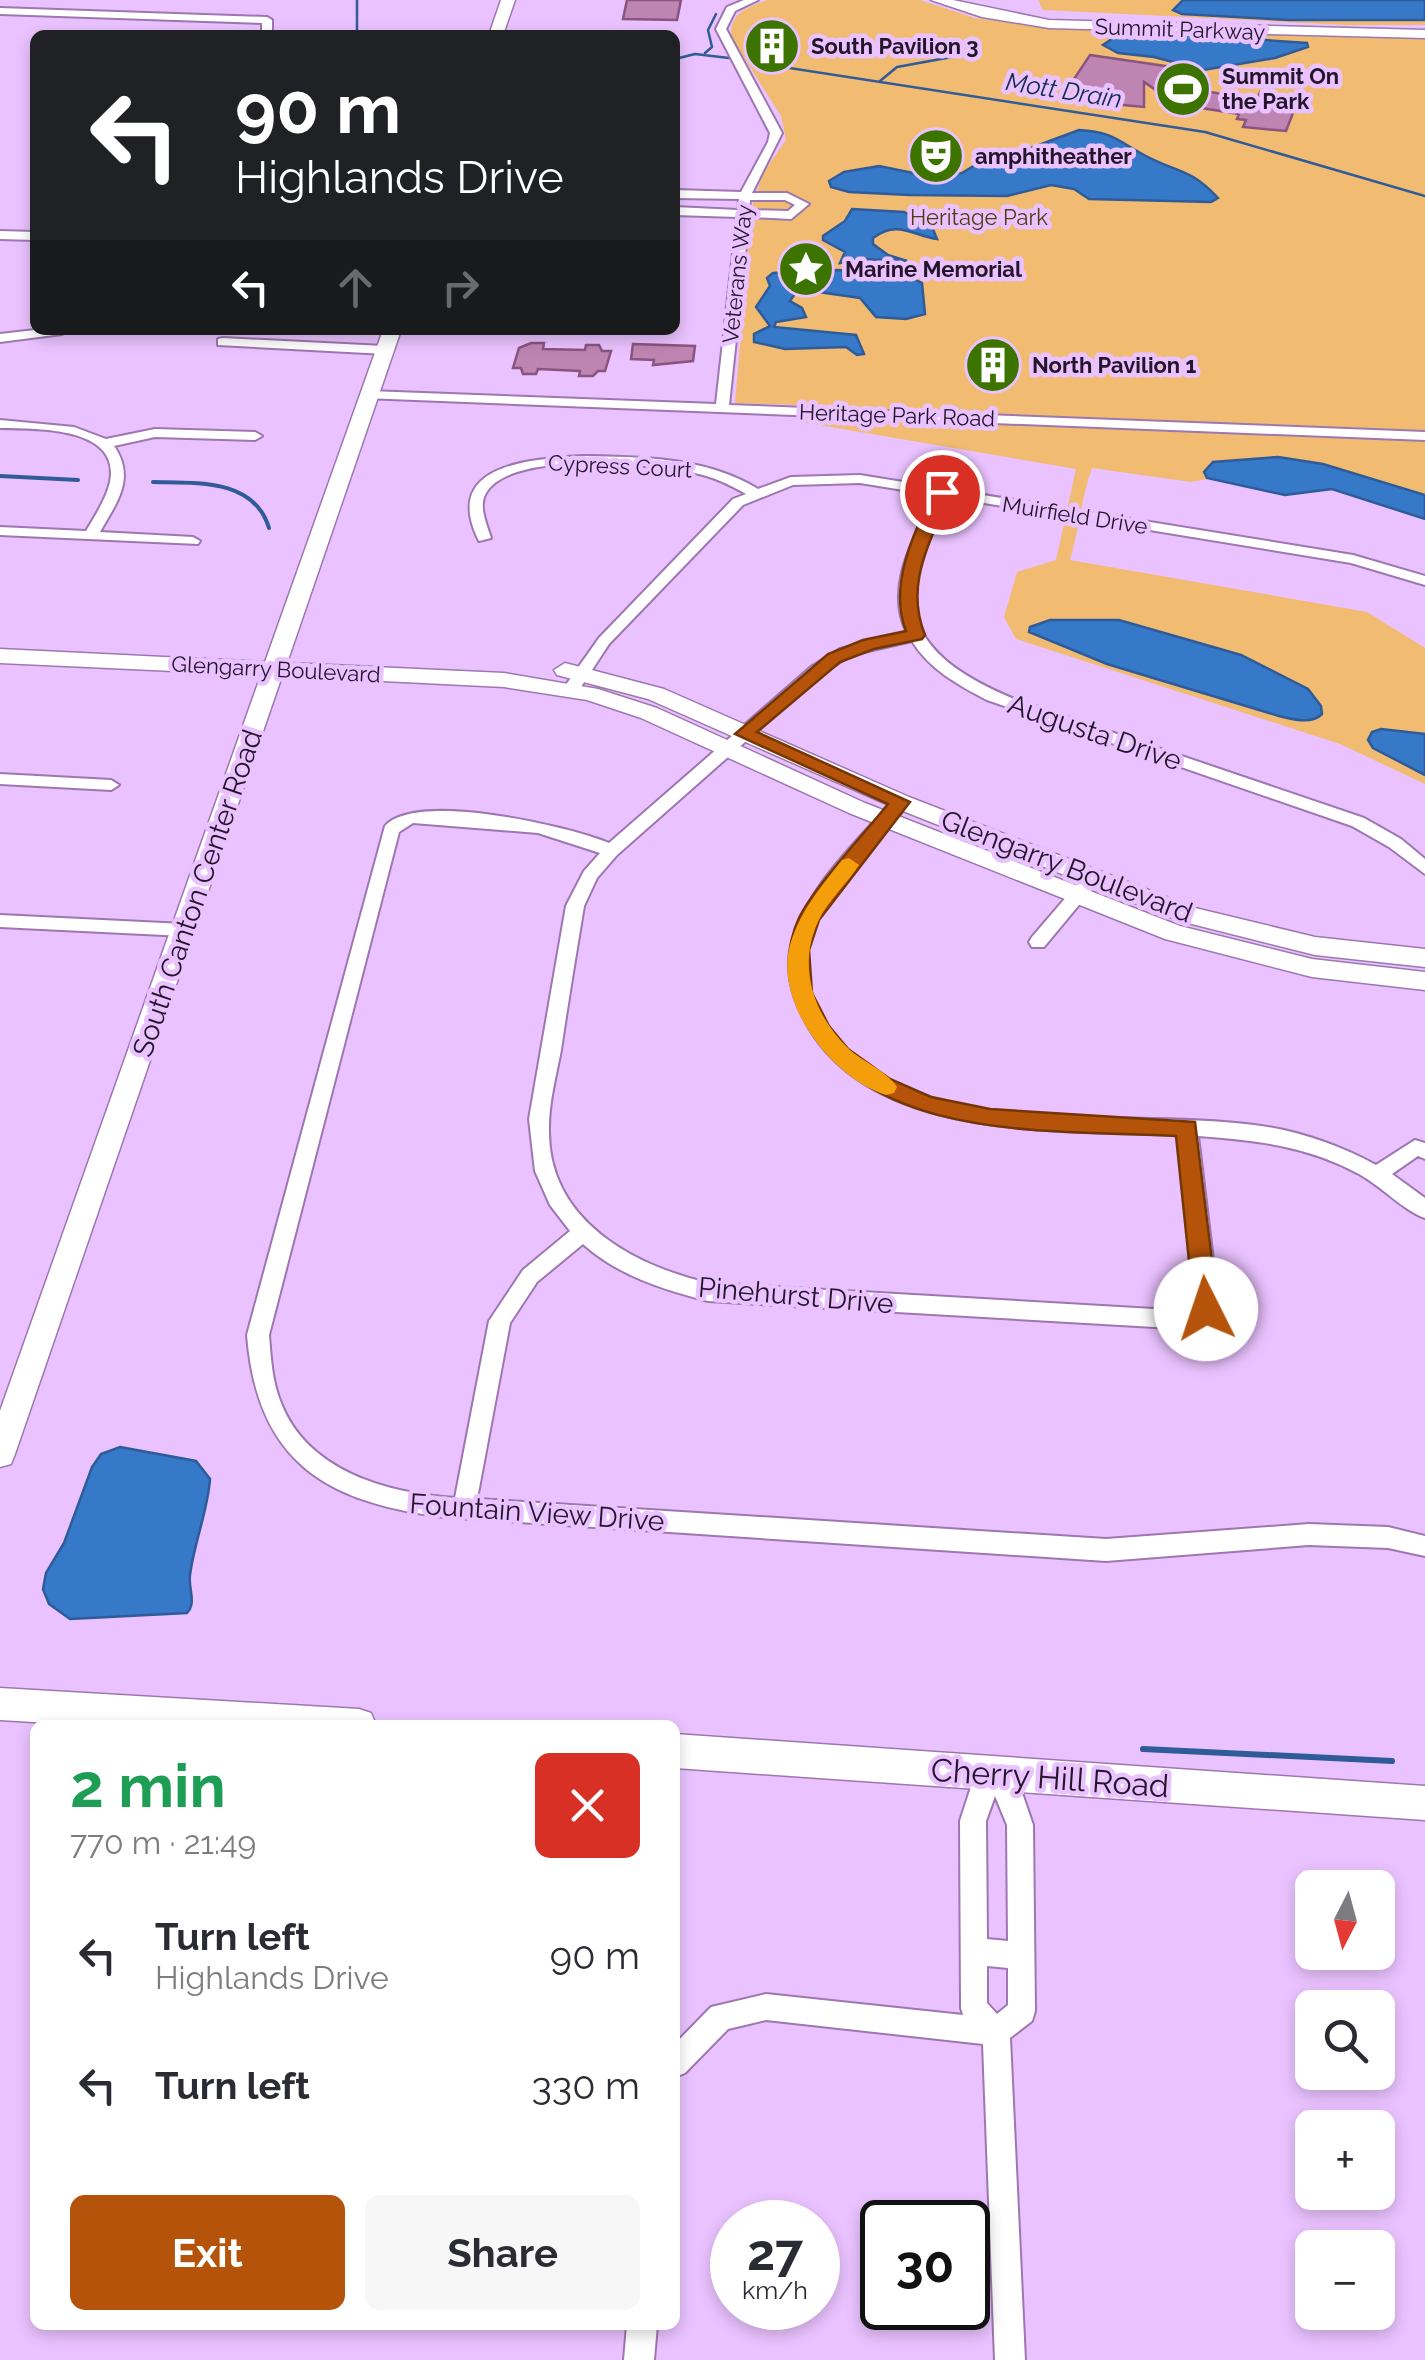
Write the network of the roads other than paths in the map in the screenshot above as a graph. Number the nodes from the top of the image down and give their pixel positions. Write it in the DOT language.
graph roads {
  1 [pos="508,0"];
  2 [pos="753,0"];
  3 [pos="938,0"];
  4 [pos="964,0"];
  5 [pos="0,11"];
  6 [pos="106,14"];
  7 [pos="96,26"];
  8 [pos="267,30"];
  9 [pos="498,30"];
  10 [pos="1425,30"];
  11 [pos="680,194"];
  12 [pos="745,196"];
  13 [pos="680,212"];
  14 [pos="743,213"];
  15 [pos="0,235"];
  16 [pos="30,236"];
  17 [pos="30,334"];
  18 [pos="0,338"];
  19 [pos="388,340"];
  20 [pos="223,342"];
  21 [pos="369,395"];
  22 [pos="722,408"];
  23 [pos="0,424"];
  24 [pos="255,436"];
  25 [pos="1425,436"];
  26 [pos="103,444"];
  27 [pos="942,492"];
  28 [pos="754,493"];
  29 [pos="0,532"];
  30 [pos="92,536"];
  31 [pos="484,538"];
  32 [pos="193,541"];
  33 [pos="1425,581"];
  34 [pos="916,635"];
  35 [pos="0,638"];
  36 [pos="144,654"];
  37 [pos="0,656"];
  38 [pos="278,660"];
  39 [pos="576,681"];
  40 [pos="736,741"];
  41 [pos="0,778"];
  42 [pos="111,785"];
  43 [pos="893,811"];
  44 [pos="612,851"];
  45 [pos="1425,868"];
  46 [pos="1085,887"];
  47 [pos="0,921"];
  48 [pos="184,930"];
  49 [pos="1038,942"];
  50 [pos="1261,947"];
  51 [pos="1425,958"];
  52 [pos="1425,982"];
  53 [pos="1187,1128"];
  54 [pos="1425,1151"];
  55 [pos="1378,1174"];
  56 [pos="1422,1201"];
  57 [pos="583,1232"];
  58 [pos="0,1454"];
  59 [pos="464,1509"];
  60 [pos="1425,1546"];
  61 [pos="0,1704"];
  62 [pos="274,1720"];
  63 [pos="680,1751"];
  64 [pos="996,1775"];
  65 [pos="1425,1803"];
  66 [pos="974,1951"];
  67 [pos="1021,1956"];
  68 [pos="996,2032"];
  69 [pos="680,2058"];
  70 [pos="641,2330"];
  71 [pos="638,2360"];
  72 [pos="1010,2360"];
  1 -- 9 [label="street"];
  2 -- 12 [label="street, Veterans Way"];
  3 -- 10 [label="street, Summit Parkway"];
  4 -- 10 [label="street, Summit Parkway"];
  5 -- 6 [label="street"];
  6 -- 7 [label="street"];
  6 -- 8 [label="street"];
  11 -- 12 [label="street"];
  12 -- 14 [label="street, Veterans Way"];
  12 -- 14 [label="street"];
  13 -- 14 [label="street"];
  14 -- 22 [label="street, Veterans Way"];
  15 -- 16 [label="street"];
  17 -- 18 [label="street"];
  19 -- 20 [label="street"];
  19 -- 21 [label="street, South Canton Center Road"];
  21 -- 22 [label="street, Heritage Park Road"];
  21 -- 38 [label="street, South Canton Center Road"];
  22 -- 25 [label="street, Heritage Park Road"];
  23 -- 26 [label="street"];
  24 -- 26 [label="street"];
  26 -- 30 [label="street"];
  27 -- 28 [label="street, Muirfield Drive"];
  27 -- 33 [label="street, Muirfield Drive"];
  27 -- 34 [label="street"];
  28 -- 31 [label="street, Cypress Court"];
  28 -- 39 [label="street, Muirfield Drive"];
  29 -- 30 [label="street"];
  30 -- 32 [label="street"];
  34 -- 40 [label="street, Pinehurst Drive"];
  34 -- 45 [label="street, Augusta Drive"];
  35 -- 36 [label="street, Glengarry Boulevard"];
  36 -- 37 [label="street, Glengarry Boulevard"];
  36 -- 38 [label="street, Glengarry Boulevard"];
  38 -- 39 [label="street, Glengarry Boulevard"];
  38 -- 48 [label="street, South Canton Center Road"];
  39 -- 40 [label="street, Glengarry Boulevard"];
  40 -- 43 [label="street, Glengarry Boulevard"];
  40 -- 44 [label="street, Pinehurst Drive"];
  41 -- 42 [label="street"];
  43 -- 46 [label="street, Glengarry Boulevard"];
  43 -- 53 [label="street"];
  44 -- 57 [label="street, Pinehurst Drive"];
  44 -- 59 [label="street, Fountain View Drive"];
  46 -- 49 [label="street"];
  46 -- 50 [label="street, Glengarry Boulevard"];
  47 -- 48 [label="street"];
  48 -- 58 [label="street, South Canton Center Road"];
  50 -- 51 [label="street, Glengarry Boulevard"];
  50 -- 52 [label="street, Glengarry Boulevard"];
  53 -- 55 [label="street"];
  53 -- 57 [label="street, Pinehurst Drive"];
  54 -- 55 [label="street"];
  55 -- 56 [label="street"];
  57 -- 59 [label="street"];
  59 -- 60 [label="street, Fountain View Drive"];
  61 -- 62 [label="street"];
  63 -- 64 [label="street, Cherry Hill Road"];
  64 -- 65 [label="street, Cherry Hill Road"];
  64 -- 66 [label="street"];
  64 -- 67 [label="street"];
  66 -- 67 [label="street"];
  66 -- 68 [label="street"];
  67 -- 68 [label="street"];
  68 -- 69 [label="street"];
  68 -- 72 [label="street"];
  70 -- 71 [label="street"];
}
